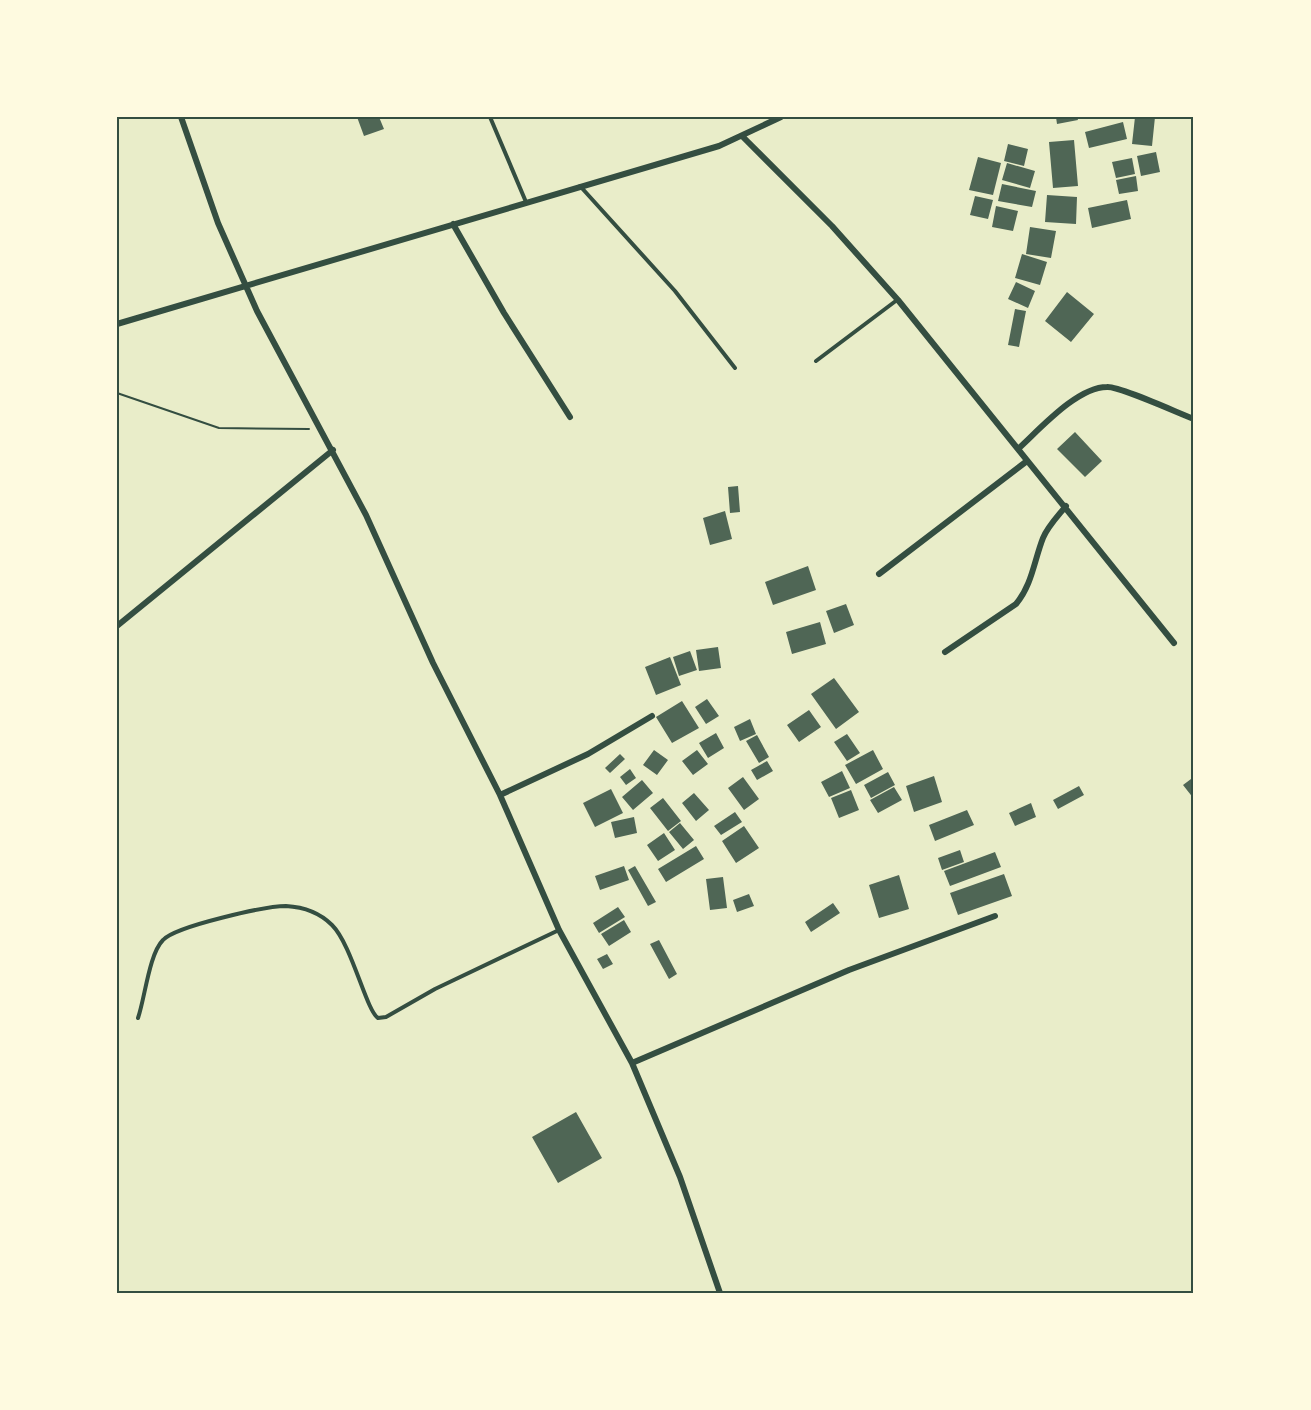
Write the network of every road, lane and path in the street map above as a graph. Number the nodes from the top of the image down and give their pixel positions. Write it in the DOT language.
graph roads {
  1 [pos="181,117"];
  2 [pos="490,117"];
  3 [pos="782,117"];
  4 [pos="743,136"];
  5 [pos="580,186"];
  6 [pos="526,202"];
  7 [pos="453,224"];
  8 [pos="246,287"];
  9 [pos="898,300"];
  10 [pos="117,324"];
  11 [pos="816,361"];
  12 [pos="735,368"];
  13 [pos="117,393"];
  14 [pos="570,417"];
  15 [pos="1194,419"];
  16 [pos="320,430"];
  17 [pos="1018,449"];
  18 [pos="333,450"];
  19 [pos="1027,460"];
  20 [pos="1065,506"];
  21 [pos="879,574"];
  22 [pos="117,626"];
  23 [pos="1174,643"];
  24 [pos="945,652"];
  25 [pos="651,716"];
  26 [pos="500,795"];
  27 [pos="995,916"];
  28 [pos="559,930"];
  29 [pos="138,1018"];
  30 [pos="632,1063"];
  31 [pos="720,1293"];
  1 -- 8 [label="street"];
  2 -- 6 [label="lane"];
  3 -- 4 [label="street"];
  4 -- 5 [label="street"];
  4 -- 9 [label="street"];
  5 -- 6 [label="street"];
  5 -- 12 [label="lane"];
  6 -- 7 [label="street"];
  7 -- 8 [label="street"];
  7 -- 14 [label="street"];
  8 -- 10 [label="street"];
  8 -- 16 [label="street"];
  9 -- 11 [label="lane"];
  9 -- 17 [label="street"];
  13 -- 16 [label="path"];
  15 -- 17 [label="street"];
  16 -- 18 [label="street"];
  17 -- 19 [label="street"];
  18 -- 22 [label="street"];
  18 -- 26 [label="street"];
  19 -- 20 [label="street"];
  19 -- 21 [label="street"];
  20 -- 23 [label="street"];
  20 -- 24 [label="street"];
  25 -- 26 [label="street"];
  26 -- 28 [label="street"];
  27 -- 30 [label="street"];
  28 -- 29 [label="lane"];
  28 -- 30 [label="street"];
  30 -- 31 [label="street"];
}
